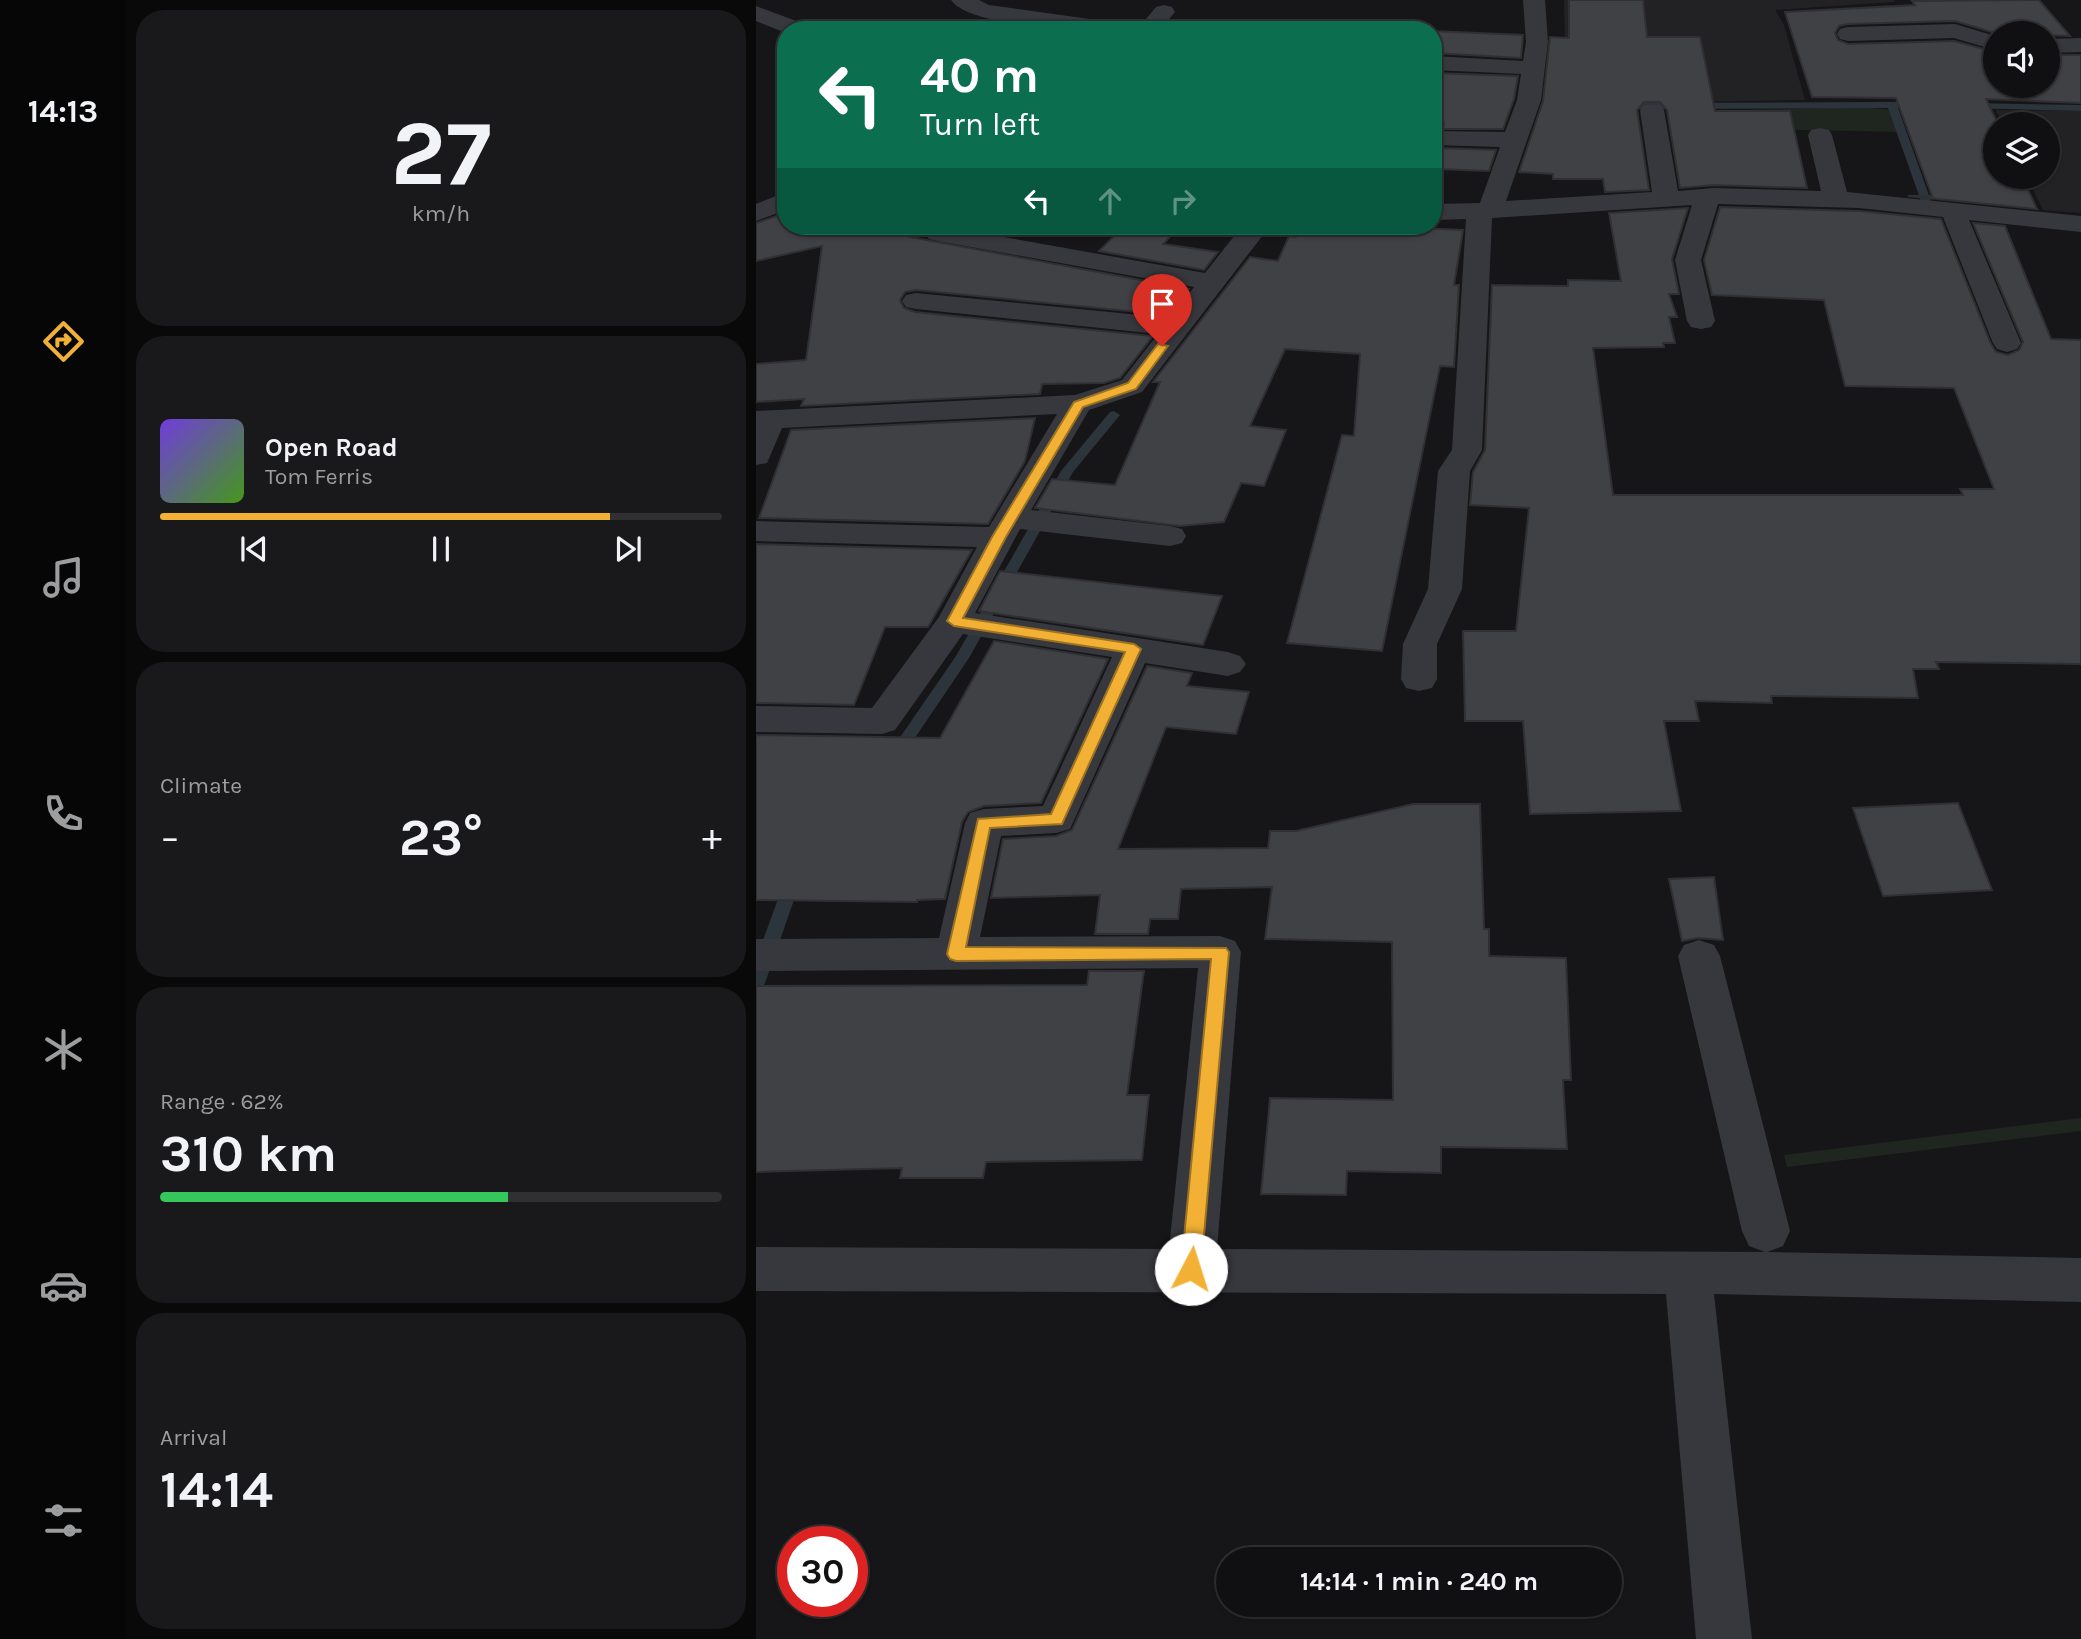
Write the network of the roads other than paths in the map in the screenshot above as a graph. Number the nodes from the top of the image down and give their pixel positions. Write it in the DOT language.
graph roads {
  1 [pos="962,0"];
  2 [pos="1534,0"];
  3 [pos="1164,12"];
  4 [pos="756,13"];
  5 [pos="777,21"];
  6 [pos="1055,21"];
  7 [pos="1156,21"];
  8 [pos="1849,34"];
  9 [pos="1983,39"];
  10 [pos="2081,45"];
  11 [pos="2060,46"];
  12 [pos="1442,63"];
  13 [pos="1533,68"];
  14 [pos="1652,110"];
  15 [pos="1820,135"];
  16 [pos="1442,138"];
  17 [pos="1515,140"];
  18 [pos="1708,196"];
  19 [pos="1666,198"];
  20 [pos="1836,199"];
  21 [pos="777,204"];
  22 [pos="1957,209"];
  23 [pos="1485,211"];
  24 [pos="1442,212"];
  25 [pos="756,213"];
  26 [pos="2081,224"];
  27 [pos="1009,235"];
  28 [pos="1250,235"];
  29 [pos="1212,282"];
  30 [pos="916,301"];
  31 [pos="1701,321"];
  32 [pos="1177,327"];
  33 [pos="2007,343"];
  34 [pos="1078,404"];
  35 [pos="763,421"];
  36 [pos="756,456"];
  37 [pos="1023,525"];
  38 [pos="756,531"];
  39 [pos="1170,536"];
  40 [pos="973,623"];
  41 [pos="1134,649"];
  42 [pos="1228,664"];
  43 [pos="1419,679"];
  44 [pos="756,719"];
  45 [pos="956,954"];
  46 [pos="775,955"];
  47 [pos="1699,956"];
  48 [pos="1766,1231"];
  49 [pos="756,1269"];
  50 [pos="1191,1269"];
  51 [pos="1688,1272"];
  52 [pos="2081,1280"];
  53 [pos="1724,1639"];
  1 -- 6 [label="street"];
  2 -- 13 [label="street"];
  3 -- 7 [label="street"];
  4 -- 5 [label="street"];
  8 -- 9 [label="street"];
  10 -- 11 [label="street"];
  12 -- 13 [label="street"];
  13 -- 17 [label="street"];
  14 -- 19 [label="street"];
  15 -- 20 [label="street"];
  16 -- 17 [label="street"];
  17 -- 23 [label="street"];
  18 -- 19 [label="street"];
  18 -- 20 [label="street"];
  18 -- 31 [label="street"];
  19 -- 23 [label="street"];
  20 -- 22 [label="street"];
  21 -- 25 [label="street"];
  22 -- 26 [label="street"];
  22 -- 33 [label="street"];
  23 -- 24 [label="street"];
  23 -- 43 [label="street"];
  27 -- 29 [label="street"];
  28 -- 29 [label="street"];
  29 -- 32 [label="street"];
  30 -- 32 [label="street"];
  32 -- 34 [label="street"];
  34 -- 35 [label="street"];
  34 -- 37 [label="street"];
  35 -- 36 [label="street"];
  37 -- 38 [label="street"];
  37 -- 39 [label="street"];
  37 -- 40 [label="street"];
  40 -- 41 [label="street"];
  40 -- 44 [label="street"];
  41 -- 42 [label="street"];
  41 -- 45 [label="street"];
  45 -- 46 [label="street"];
  45 -- 50 [label="street"];
  47 -- 48 [label="street"];
  49 -- 50 [label="street"];
  50 -- 51 [label="street"];
  51 -- 52 [label="street"];
  51 -- 53 [label="street"];
}
